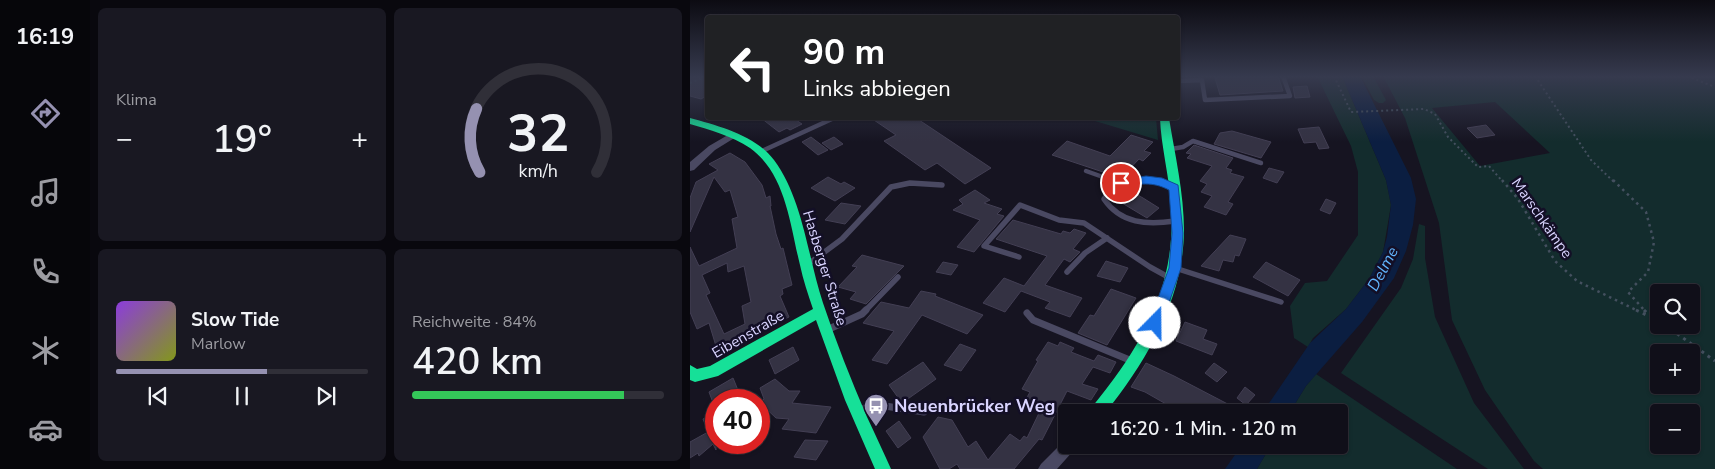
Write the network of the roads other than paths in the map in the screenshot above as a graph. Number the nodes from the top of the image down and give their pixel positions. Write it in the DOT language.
graph roads {
  1 [pos="1205,98"];
  2 [pos="1250,98"];
  3 [pos="830,120"];
  4 [pos="1164,120"];
  5 [pos="690,121"];
  6 [pos="732,135"];
  7 [pos="1169,149"];
  8 [pos="760,152"];
  9 [pos="1261,163"];
  10 [pos="690,168"];
  11 [pos="1086,171"];
  12 [pos="1121,183"];
  13 [pos="942,185"];
  14 [pos="1174,188"];
  15 [pos="1177,220"];
  16 [pos="1107,238"];
  17 [pos="1019,257"];
  18 [pos="806,266"];
  19 [pos="1067,272"];
  20 [pos="1173,274"];
  21 [pos="898,277"];
  22 [pos="1281,302"];
  23 [pos="820,311"];
  24 [pos="1027,313"];
  25 [pos="828,330"];
  26 [pos="1134,362"];
  27 [pos="690,371"];
  28 [pos="1104,404"];
  29 [pos="857,412"];
  30 [pos="924,412"];
  31 [pos="1060,454"];
  32 [pos="883,469"];
  33 [pos="1046,469"];
  1 -- 2 [label="lane"];
  3 -- 8 [label="lane"];
  4 -- 7 [label="street"];
  5 -- 6 [label="street, Hasberger Straße"];
  6 -- 8 [label="street, Hasberger Straße"];
  6 -- 10 [label="street"];
  7 -- 9 [label="lane"];
  7 -- 14 [label="street"];
  8 -- 18 [label="street, Hasberger Straße"];
  11 -- 12 [label="lane"];
  12 -- 14 [label="lane"];
  12 -- 15 [label="lane"];
  13 -- 18 [label="lane"];
  14 -- 15 [label="street"];
  15 -- 20 [label="street"];
  16 -- 17 [label="lane"];
  16 -- 19 [label="lane"];
  16 -- 20 [label="lane"];
  18 -- 23 [label="street, Hasberger Straße"];
  20 -- 22 [label="lane"];
  20 -- 26 [label="street"];
  21 -- 25 [label="lane"];
  23 -- 25 [label="street, Hasberger Straße"];
  23 -- 27 [label="street, Eibenstraße"];
  24 -- 26 [label="lane"];
  25 -- 29 [label="street, Hasberger Straße"];
  26 -- 28 [label="street"];
  29 -- 30 [label="lane"];
  29 -- 32 [label="street, Hasberger Straße"];
  31 -- 33 [label="street"];
}
